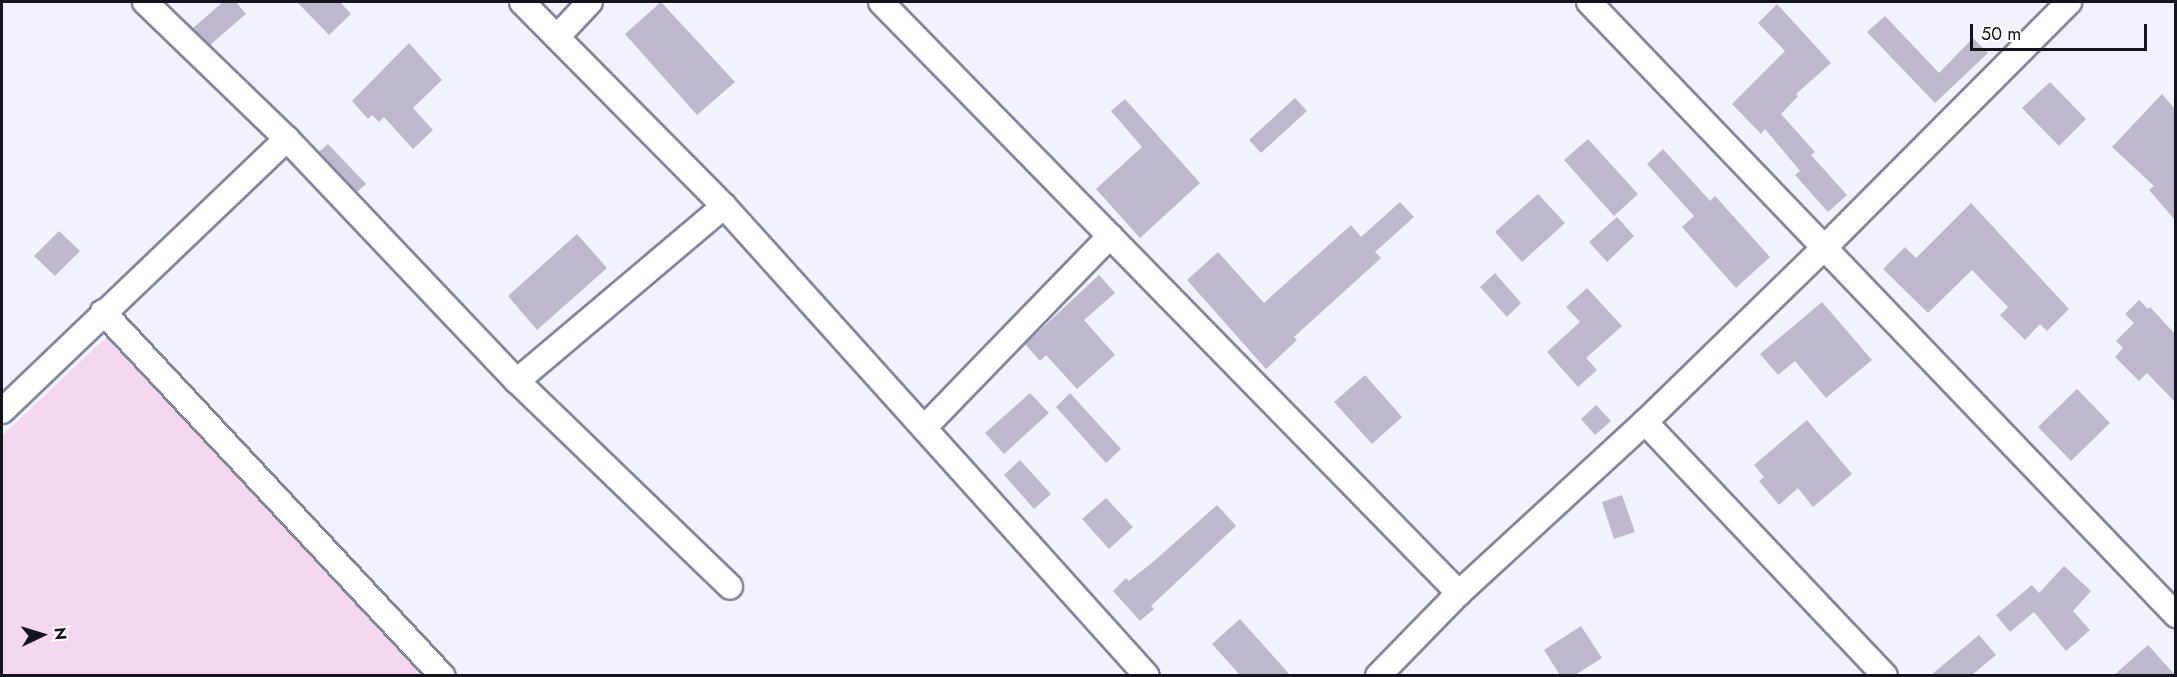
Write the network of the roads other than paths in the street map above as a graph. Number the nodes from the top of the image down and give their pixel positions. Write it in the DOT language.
graph roads {
  1 [pos="145,2"];
  2 [pos="522,2"];
  3 [pos="590,2"];
  4 [pos="881,2"];
  5 [pos="1589,2"];
  6 [pos="2069,2"];
  7 [pos="557,37"];
  8 [pos="287,140"];
  9 [pos="724,206"];
  10 [pos="1110,236"];
  11 [pos="1825,247"];
  12 [pos="103,312"];
  13 [pos="517,381"];
  14 [pos="2,411"];
  15 [pos="1645,422"];
  16 [pos="925,427"];
  17 [pos="730,587"];
  18 [pos="1459,593"];
  19 [pos="2175,615"];
  20 [pos="443,675"];
  21 [pos="1147,675"];
  22 [pos="1378,675"];
  23 [pos="1885,675"];
  1 -- 8 [label="street"];
  2 -- 7 [label="street"];
  3 -- 7 [label="street"];
  4 -- 10 [label="street"];
  5 -- 11 [label="street"];
  6 -- 11 [label="street"];
  7 -- 9 [label="street"];
  8 -- 12 [label="street"];
  8 -- 13 [label="street"];
  9 -- 13 [label="street"];
  9 -- 16 [label="street"];
  10 -- 16 [label="street"];
  10 -- 18 [label="street"];
  11 -- 15 [label="street"];
  11 -- 19 [label="street"];
  12 -- 14 [label="street"];
  12 -- 20 [label="street"];
  13 -- 17 [label="street"];
  15 -- 18 [label="street"];
  15 -- 23 [label="street"];
  16 -- 21 [label="street"];
  18 -- 22 [label="street"];
}
